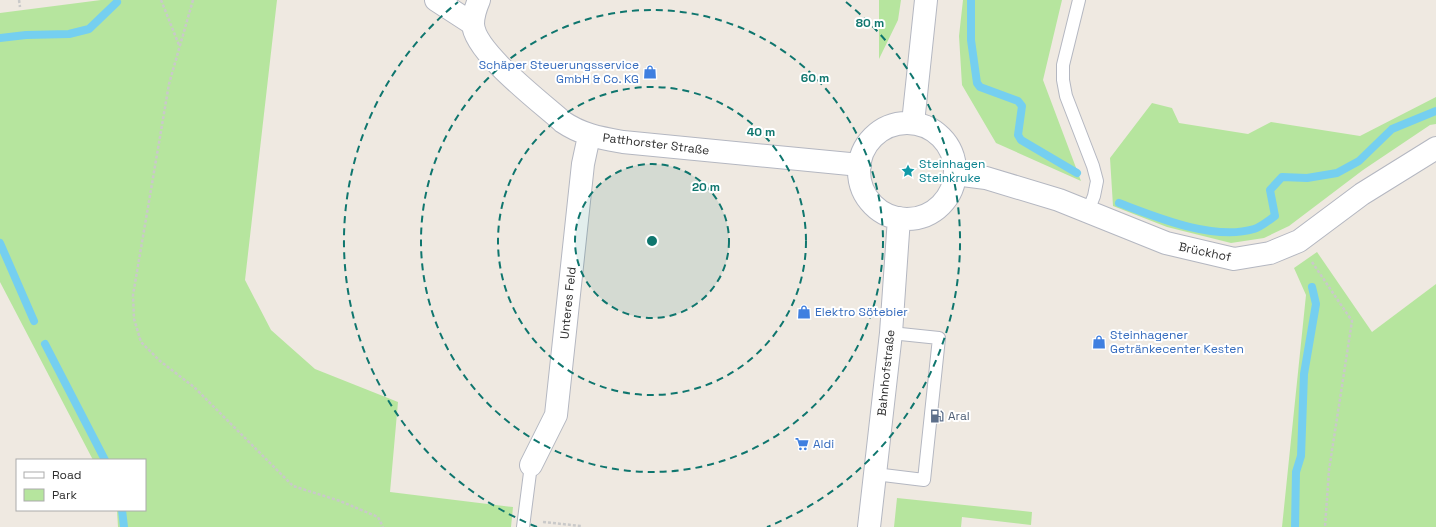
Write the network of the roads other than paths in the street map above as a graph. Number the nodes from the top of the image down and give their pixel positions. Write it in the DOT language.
graph roads {
  1 [pos="436,0"];
  2 [pos="479,0"];
  3 [pos="926,0"];
  4 [pos="1078,0"];
  5 [pos="474,24"];
  6 [pos="913,123"];
  7 [pos="590,136"];
  8 [pos="1436,148"];
  9 [pos="860,165"];
  10 [pos="955,174"];
  11 [pos="1088,211"];
  12 [pos="899,218"];
  13 [pos="891,333"];
  14 [pos="531,465"];
  15 [pos="875,474"];
  16 [pos="524,524"];
  17 [pos="869,527"];
  1 -- 5 [label="street"];
  2 -- 5 [label="street"];
  3 -- 6 [label="street"];
  4 -- 11 [label="lane"];
  5 -- 7 [label="street, Patthorster Straße"];
  6 -- 9 [label="street"];
  6 -- 10 [label="street"];
  7 -- 9 [label="street, Patthorster Straße"];
  7 -- 14 [label="street, Unteres Feld"];
  8 -- 11 [label="street, Brückhof"];
  9 -- 12 [label="street"];
  10 -- 11 [label="street, Brückhof"];
  10 -- 12 [label="street"];
  12 -- 13 [label="street, Bahnhofstraße"];
  13 -- 15 [label="street, Bahnhofstraße"];
  13 -- 15 [label="lane"];
  14 -- 16 [label="lane"];
  15 -- 17 [label="street, Bahnhofstraße"];
}
